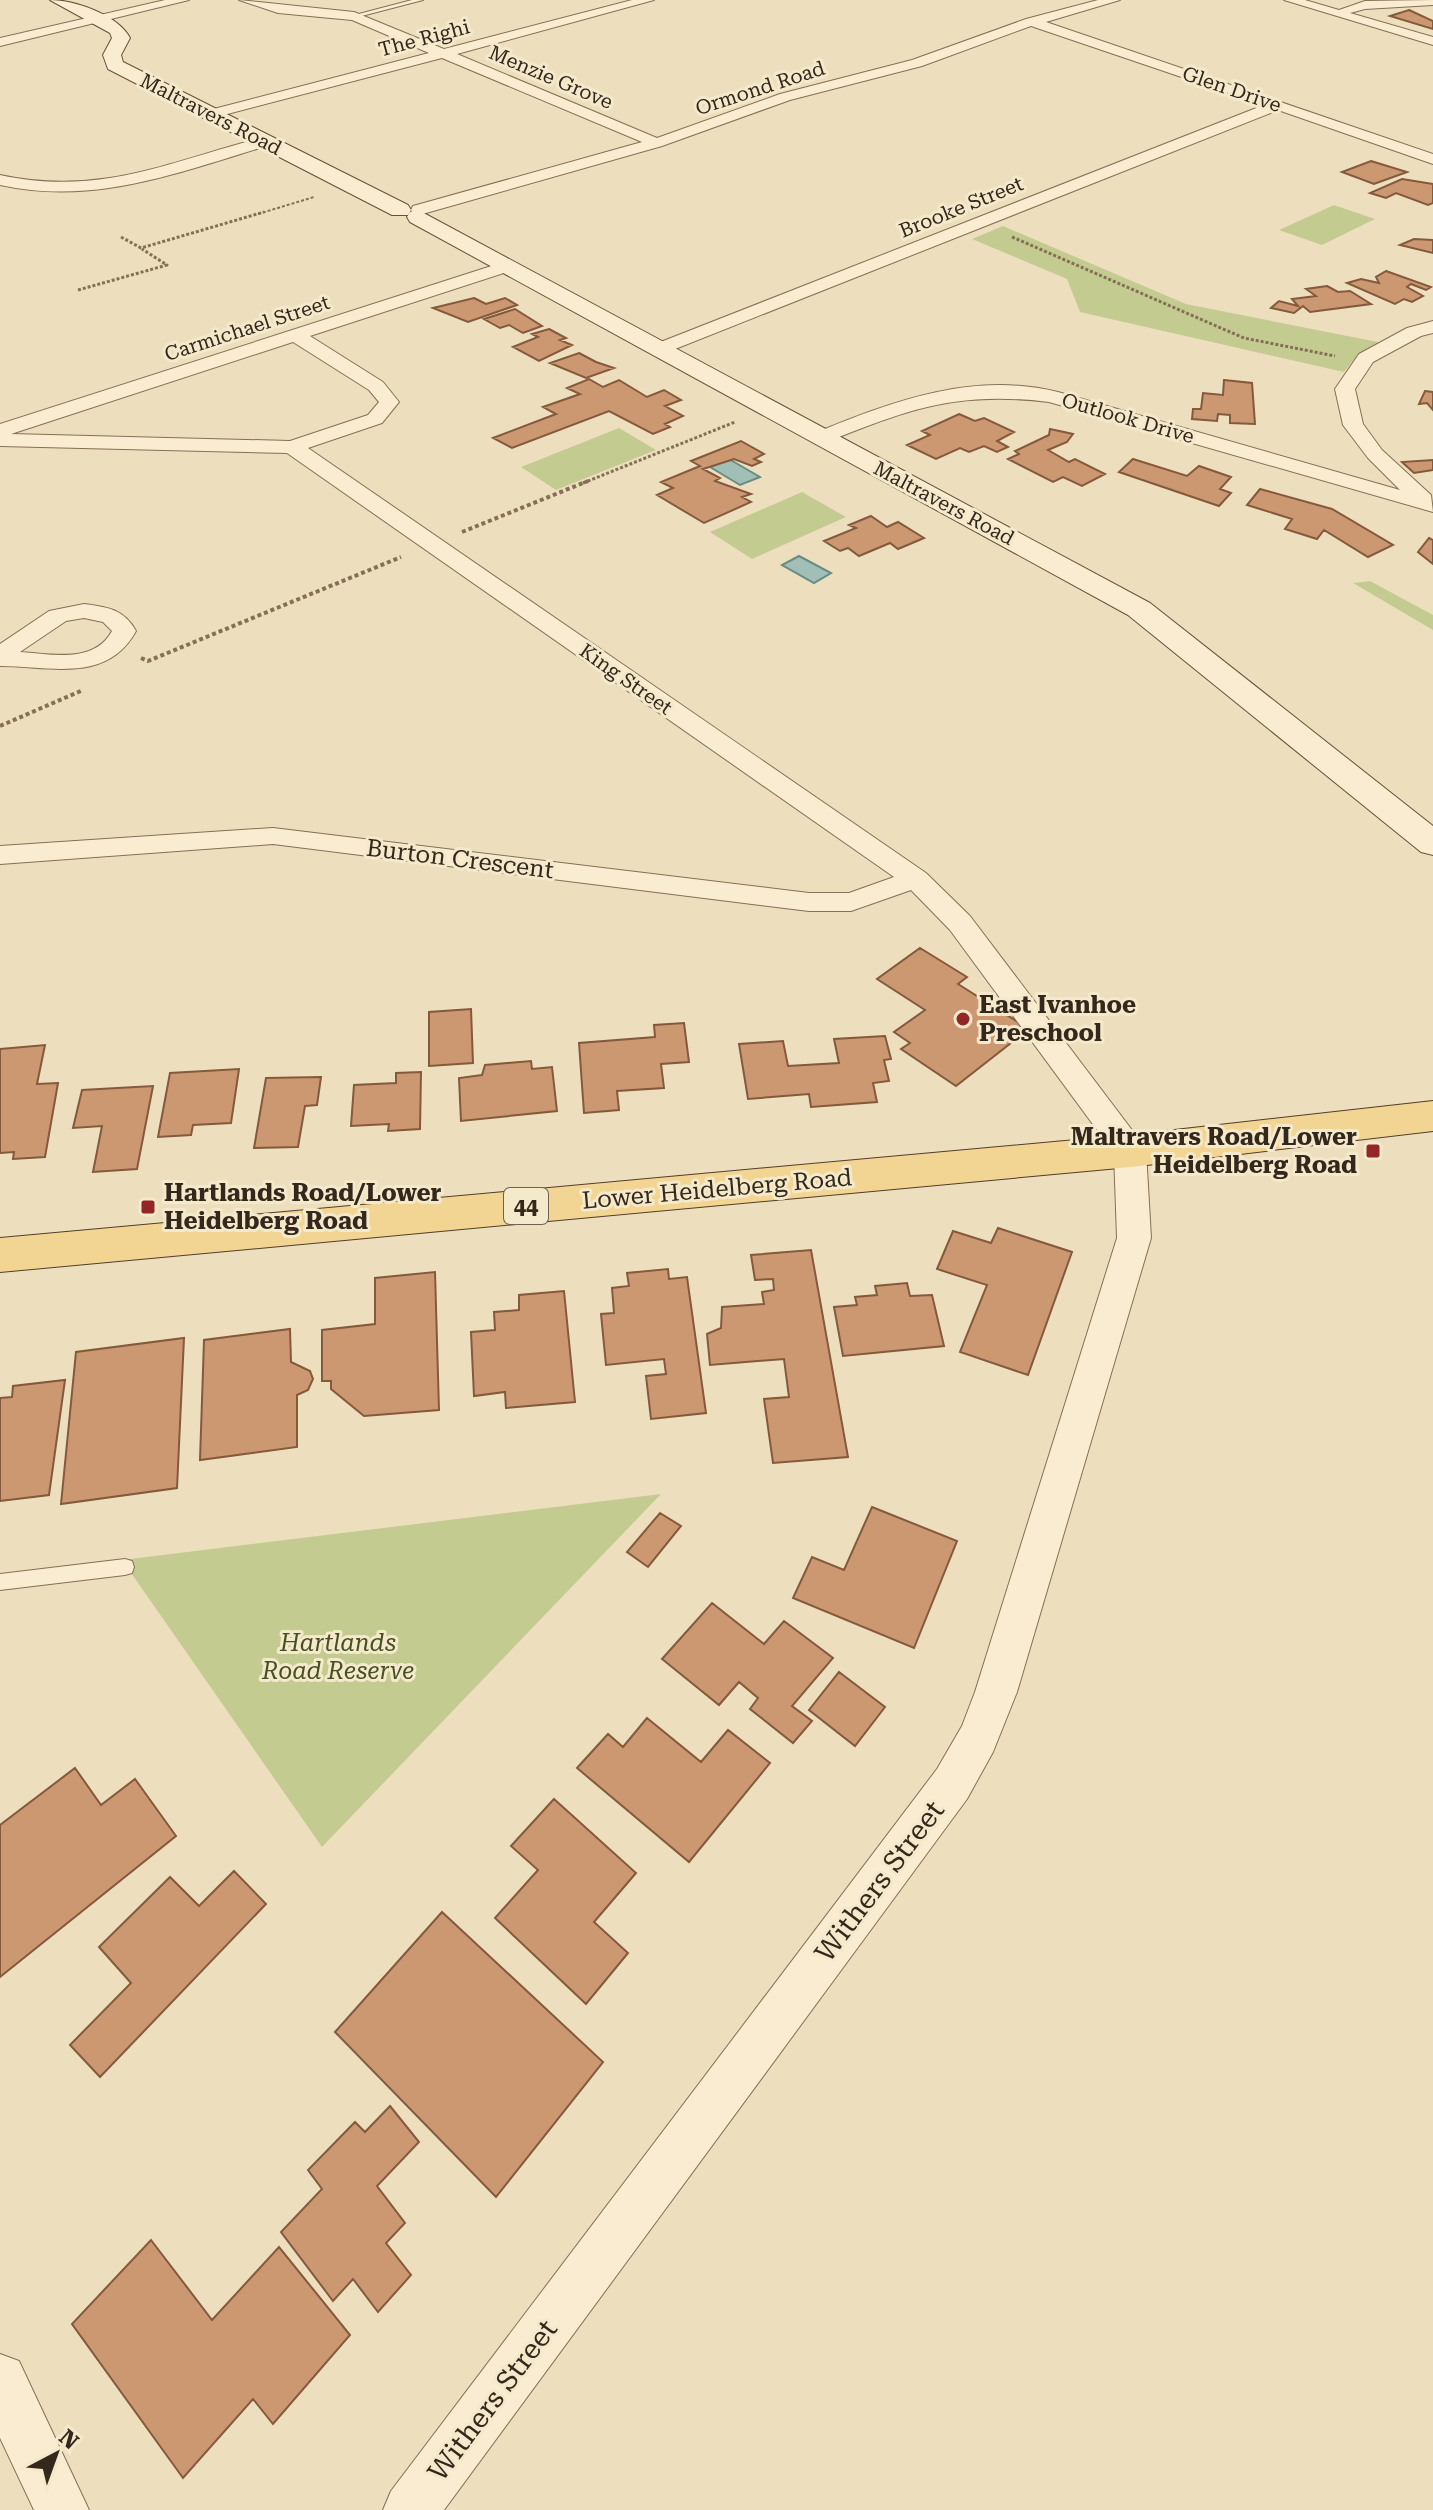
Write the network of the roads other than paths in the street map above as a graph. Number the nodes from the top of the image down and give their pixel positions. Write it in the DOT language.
graph roads {
  1 [pos="59,0"];
  2 [pos="182,0"];
  3 [pos="246,0"];
  4 [pos="420,0"];
  5 [pos="647,0"];
  6 [pos="1113,0"];
  7 [pos="1291,0"];
  8 [pos="1433,1"];
  9 [pos="1338,13"];
  10 [pos="354,16"];
  11 [pos="99,19"];
  12 [pos="1031,22"];
  13 [pos="1433,41"];
  14 [pos="0,42"];
  15 [pos="444,53"];
  16 [pos="1278,105"];
  17 [pos="211,114"];
  18 [pos="265,142"];
  19 [pos="657,143"];
  20 [pos="1433,159"];
  21 [pos="0,180"];
  22 [pos="412,213"];
  23 [pos="507,266"];
  24 [pos="1433,327"];
  25 [pos="296,336"];
  26 [pos="660,349"];
  27 [pos="0,431"];
  28 [pos="822,437"];
  29 [pos="0,440"];
  30 [pos="292,447"];
  31 [pos="1375,454"];
  32 [pos="1321,473"];
  33 [pos="1431,505"];
  34 [pos="1433,844"];
  35 [pos="0,855"];
  36 [pos="916,879"];
  37 [pos="1433,1116"];
  38 [pos="1130,1151"];
  39 [pos="0,1255"];
  40 [pos="125,1567"];
  41 [pos="0,1582"];
  42 [pos="0,2380"];
  43 [pos="62,2510"];
  44 [pos="410,2510"];
  1 -- 11 [label="street"];
  2 -- 11 [label="street"];
  3 -- 10 [label="street, Menzie Grove"];
  4 -- 10 [label="lane"];
  5 -- 15 [label="street, The Righi"];
  6 -- 12 [label="street, Ormond Road"];
  7 -- 9 [label="street"];
  8 -- 9 [label="street"];
  9 -- 13 [label="street"];
  10 -- 15 [label="street, Menzie Grove"];
  11 -- 14 [label="street"];
  11 -- 17 [label="street, Maltravers Road"];
  12 -- 16 [label="street, Glen Drive"];
  12 -- 19 [label="street, Ormond Road"];
  15 -- 17 [label="street, The Righi"];
  15 -- 19 [label="street, Menzie Grove"];
  16 -- 20 [label="street, Glen Drive"];
  16 -- 26 [label="street, Brooke Street"];
  17 -- 18 [label="street, Maltravers Road"];
  18 -- 21 [label="street"];
  18 -- 22 [label="street, Maltravers Road"];
  19 -- 22 [label="street, Ormond Road"];
  22 -- 23 [label="street, Maltravers Road"];
  23 -- 25 [label="street, Carmichael Street"];
  23 -- 26 [label="street, Maltravers Road"];
  24 -- 31 [label="street"];
  25 -- 27 [label="street, Carmichael Street"];
  25 -- 30 [label="street"];
  26 -- 28 [label="street, Maltravers Road"];
  28 -- 32 [label="street, Outlook Drive"];
  28 -- 34 [label="street, Maltravers Road"];
  29 -- 30 [label="street"];
  30 -- 36 [label="street, King Street"];
  31 -- 32 [label="street"];
  31 -- 33 [label="street"];
  32 -- 33 [label="street, Outlook Drive"];
  35 -- 36 [label="street, Burton Crescent"];
  36 -- 38 [label="street, King Street"];
  37 -- 38 [label="main road, Lower Heidelberg Road / 44"];
  38 -- 39 [label="main road, Lower Heidelberg Road / 44"];
  38 -- 44 [label="street, Withers Street"];
  40 -- 41 [label="lane"];
  42 -- 43 [label="street"];
}
